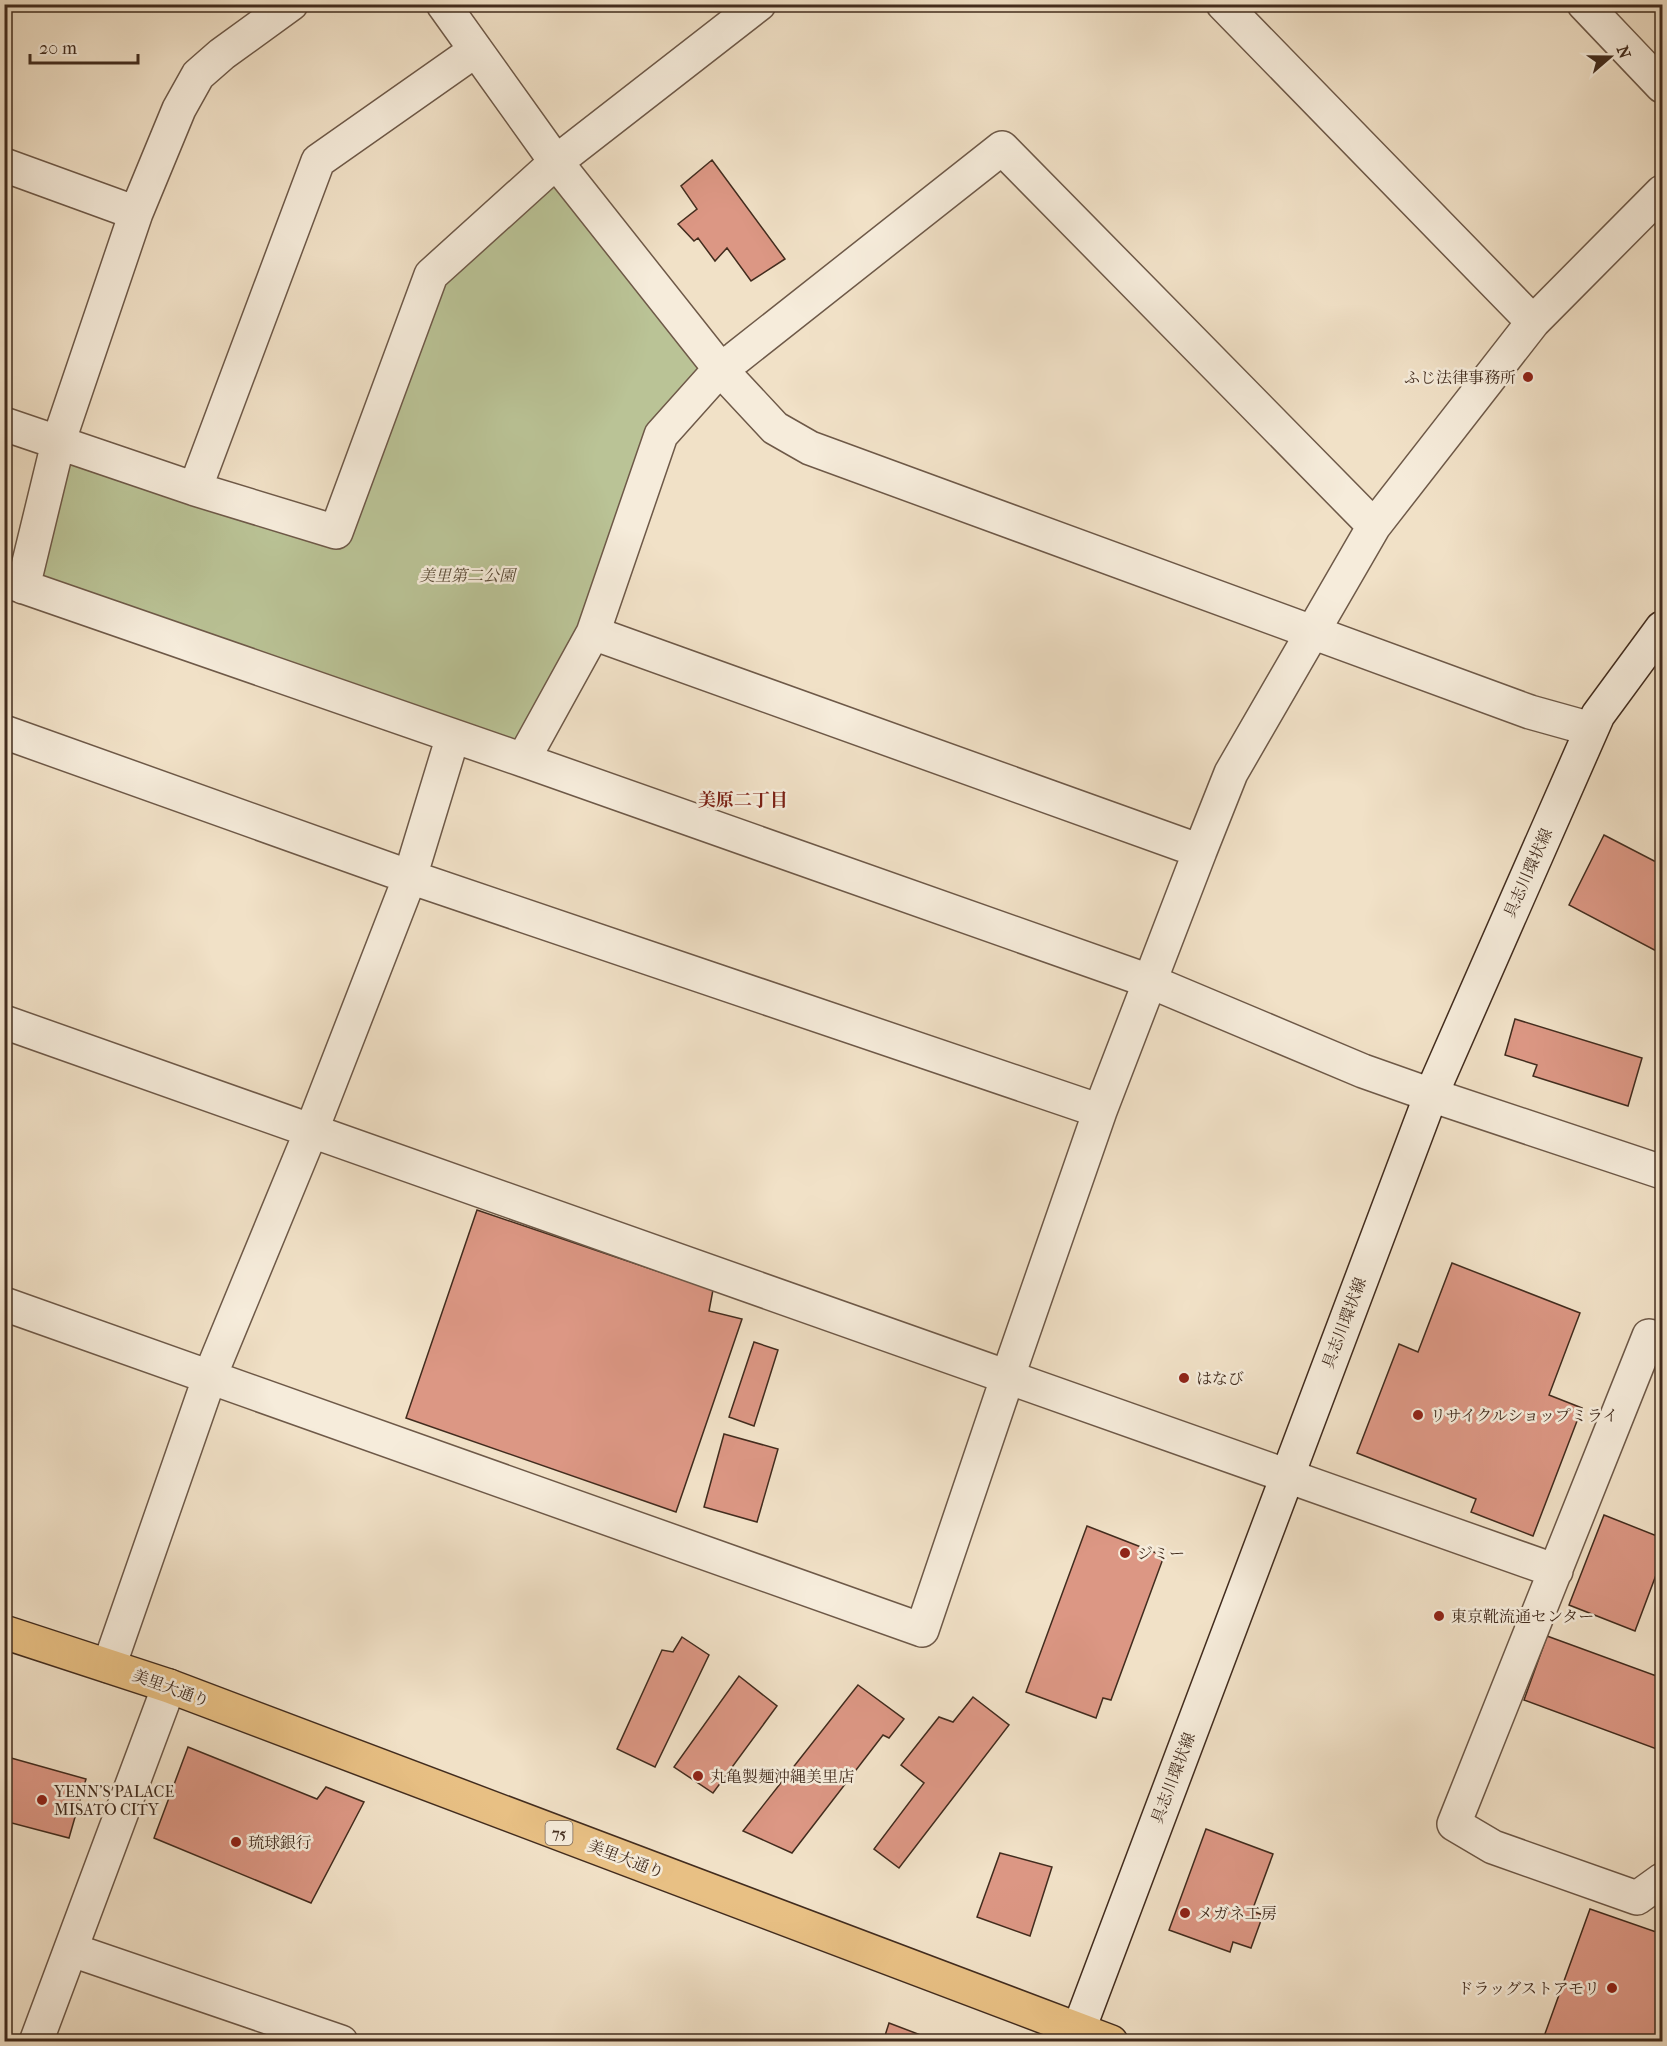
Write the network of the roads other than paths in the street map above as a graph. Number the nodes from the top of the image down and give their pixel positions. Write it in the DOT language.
graph roads {
  1 [pos="291,4"];
  2 [pos="443,4"];
  3 [pos="759,4"];
  4 [pos="1223,4"];
  5 [pos="1584,4"];
  6 [pos="476,50"];
  7 [pos="1662,86"];
  8 [pos="556,162"];
  9 [pos="4,165"];
  10 [pos="1662,192"];
  11 [pos="136,213"];
  12 [pos="1533,322"];
  13 [pos="720,369"];
  14 [pos="4,424"];
  15 [pos="58,443"];
  16 [pos="195,489"];
  17 [pos="1374,526"];
  18 [pos="14,584"];
  19 [pos="1662,628"];
  20 [pos="1311,632"];
  21 [pos="593,633"];
  22 [pos="1591,729"];
  23 [pos="4,732"];
  24 [pos="453,736"];
  25 [pos="523,760"];
  26 [pos="1200,851"];
  27 [pos="410,877"];
  28 [pos="1149,981"];
  29 [pos="4,1022"];
  30 [pos="1431,1095"];
  31 [pos="1100,1111"];
  32 [pos="312,1129"];
  33 [pos="1662,1172"];
  34 [pos="4,1304"];
  35 [pos="1662,1340"];
  36 [pos="1009,1373"];
  37 [pos="210,1376"];
  38 [pos="1287,1474"];
  39 [pos="1556,1571"];
  40 [pos="4,1632"];
  41 [pos="109,1666"];
  42 [pos="170,1686"];
  43 [pos="1658,1894"];
  44 [pos="72,1950"];
  45 [pos="1077,2036"];
  46 [pos="36,2042"];
  47 [pos="341,2042"];
  48 [pos="1111,2042"];
  1 -- 11 [label="street"];
  2 -- 6 [label="street"];
  3 -- 8 [label="street"];
  4 -- 12 [label="street"];
  5 -- 7 [label="street"];
  6 -- 8 [label="street"];
  6 -- 16 [label="street"];
  8 -- 13 [label="street"];
  8 -- 16 [label="street"];
  9 -- 11 [label="street"];
  10 -- 12 [label="street"];
  11 -- 15 [label="street"];
  12 -- 17 [label="street"];
  13 -- 17 [label="street"];
  13 -- 20 [label="street"];
  13 -- 21 [label="street"];
  14 -- 15 [label="street"];
  15 -- 16 [label="street"];
  15 -- 18 [label="street"];
  17 -- 20 [label="street"];
  18 -- 24 [label="street"];
  19 -- 22 [label="street, 具志川環状線"];
  20 -- 22 [label="street"];
  20 -- 26 [label="street"];
  21 -- 25 [label="street"];
  21 -- 26 [label="street"];
  22 -- 30 [label="street, 具志川環状線"];
  23 -- 27 [label="street"];
  24 -- 25 [label="street"];
  24 -- 27 [label="street"];
  25 -- 28 [label="street"];
  26 -- 28 [label="street"];
  27 -- 31 [label="street"];
  27 -- 32 [label="street"];
  28 -- 30 [label="street"];
  28 -- 31 [label="street"];
  29 -- 32 [label="street"];
  30 -- 33 [label="street"];
  30 -- 38 [label="street, 具志川環状線"];
  31 -- 36 [label="street"];
  32 -- 36 [label="street"];
  32 -- 37 [label="street"];
  34 -- 37 [label="street"];
  35 -- 39 [label="street"];
  36 -- 37 [label="street"];
  36 -- 38 [label="street"];
  37 -- 41 [label="street"];
  38 -- 39 [label="street"];
  38 -- 45 [label="street, 具志川環状線"];
  39 -- 43 [label="street"];
  40 -- 41 [label="main road, 美里大通り / 75"];
  41 -- 42 [label="main road, 美里大通り / 75"];
  42 -- 44 [label="street"];
  42 -- 45 [label="main road, 美里大通り / 75"];
  44 -- 46 [label="street"];
  44 -- 47 [label="street"];
  45 -- 48 [label="main road, 美里大通り / 75"];
}
